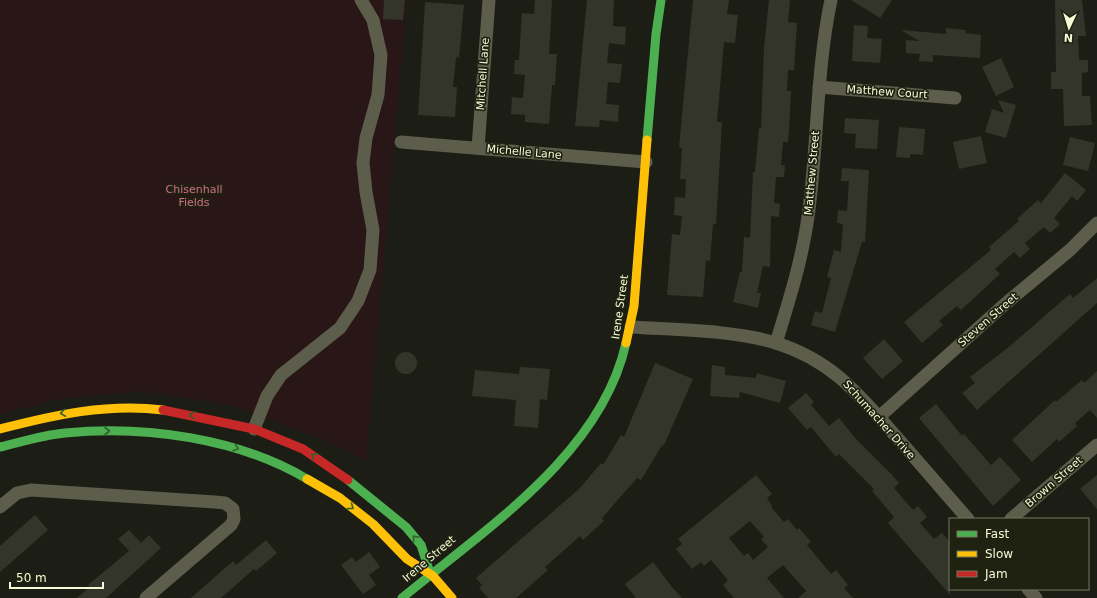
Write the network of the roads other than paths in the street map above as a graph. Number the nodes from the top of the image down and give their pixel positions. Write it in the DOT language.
graph roads {
  1 [pos="361,0"];
  2 [pos="489,0"];
  3 [pos="661,0"];
  4 [pos="831,0"];
  5 [pos="819,87"];
  6 [pos="955,98"];
  7 [pos="401,142"];
  8 [pos="478,148"];
  9 [pos="646,162"];
  10 [pos="1097,223"];
  11 [pos="631,326"];
  12 [pos="776,343"];
  13 [pos="879,417"];
  14 [pos="0,429"];
  15 [pos="254,429"];
  16 [pos="1097,445"];
  17 [pos="0,447"];
  18 [pos="0,507"];
  19 [pos="967,518"];
  20 [pos="1012,518"];
  21 [pos="430,573"];
  22 [pos="1029,590"];
  23 [pos="146,598"];
  24 [pos="402,598"];
  25 [pos="452,598"];
  26 [pos="1036,598"];
  1 -- 15 [label="street"];
  2 -- 8 [label="street, Mitchell Lane"];
  3 -- 9 [label="main road, Irene Street"];
  4 -- 5 [label="street, Matthew Street"];
  5 -- 6 [label="street, Matthew Court"];
  5 -- 12 [label="street, Matthew Street"];
  7 -- 8 [label="street, Michelle Lane"];
  8 -- 9 [label="street, Michelle Lane"];
  9 -- 11 [label="main road, Irene Street"];
  10 -- 13 [label="street, Steven Street"];
  11 -- 12 [label="street, Schumacher Drive"];
  11 -- 21 [label="main road, Irene Street"];
  12 -- 13 [label="street, Schumacher Drive"];
  13 -- 19 [label="street, Schumacher Drive"];
  15 -- 14 [label="main road, one-way"];
  21 -- 15 [label="main road, one-way"];
  16 -- 20 [label="street, Brown Street"];
  17 -- 21 [label="main road, one-way"];
  18 -- 23 [label="street"];
  21 -- 24 [label="main road, Irene Street"];
  21 -- 25 [label="main road"];
  22 -- 26 [label="street"];
}
